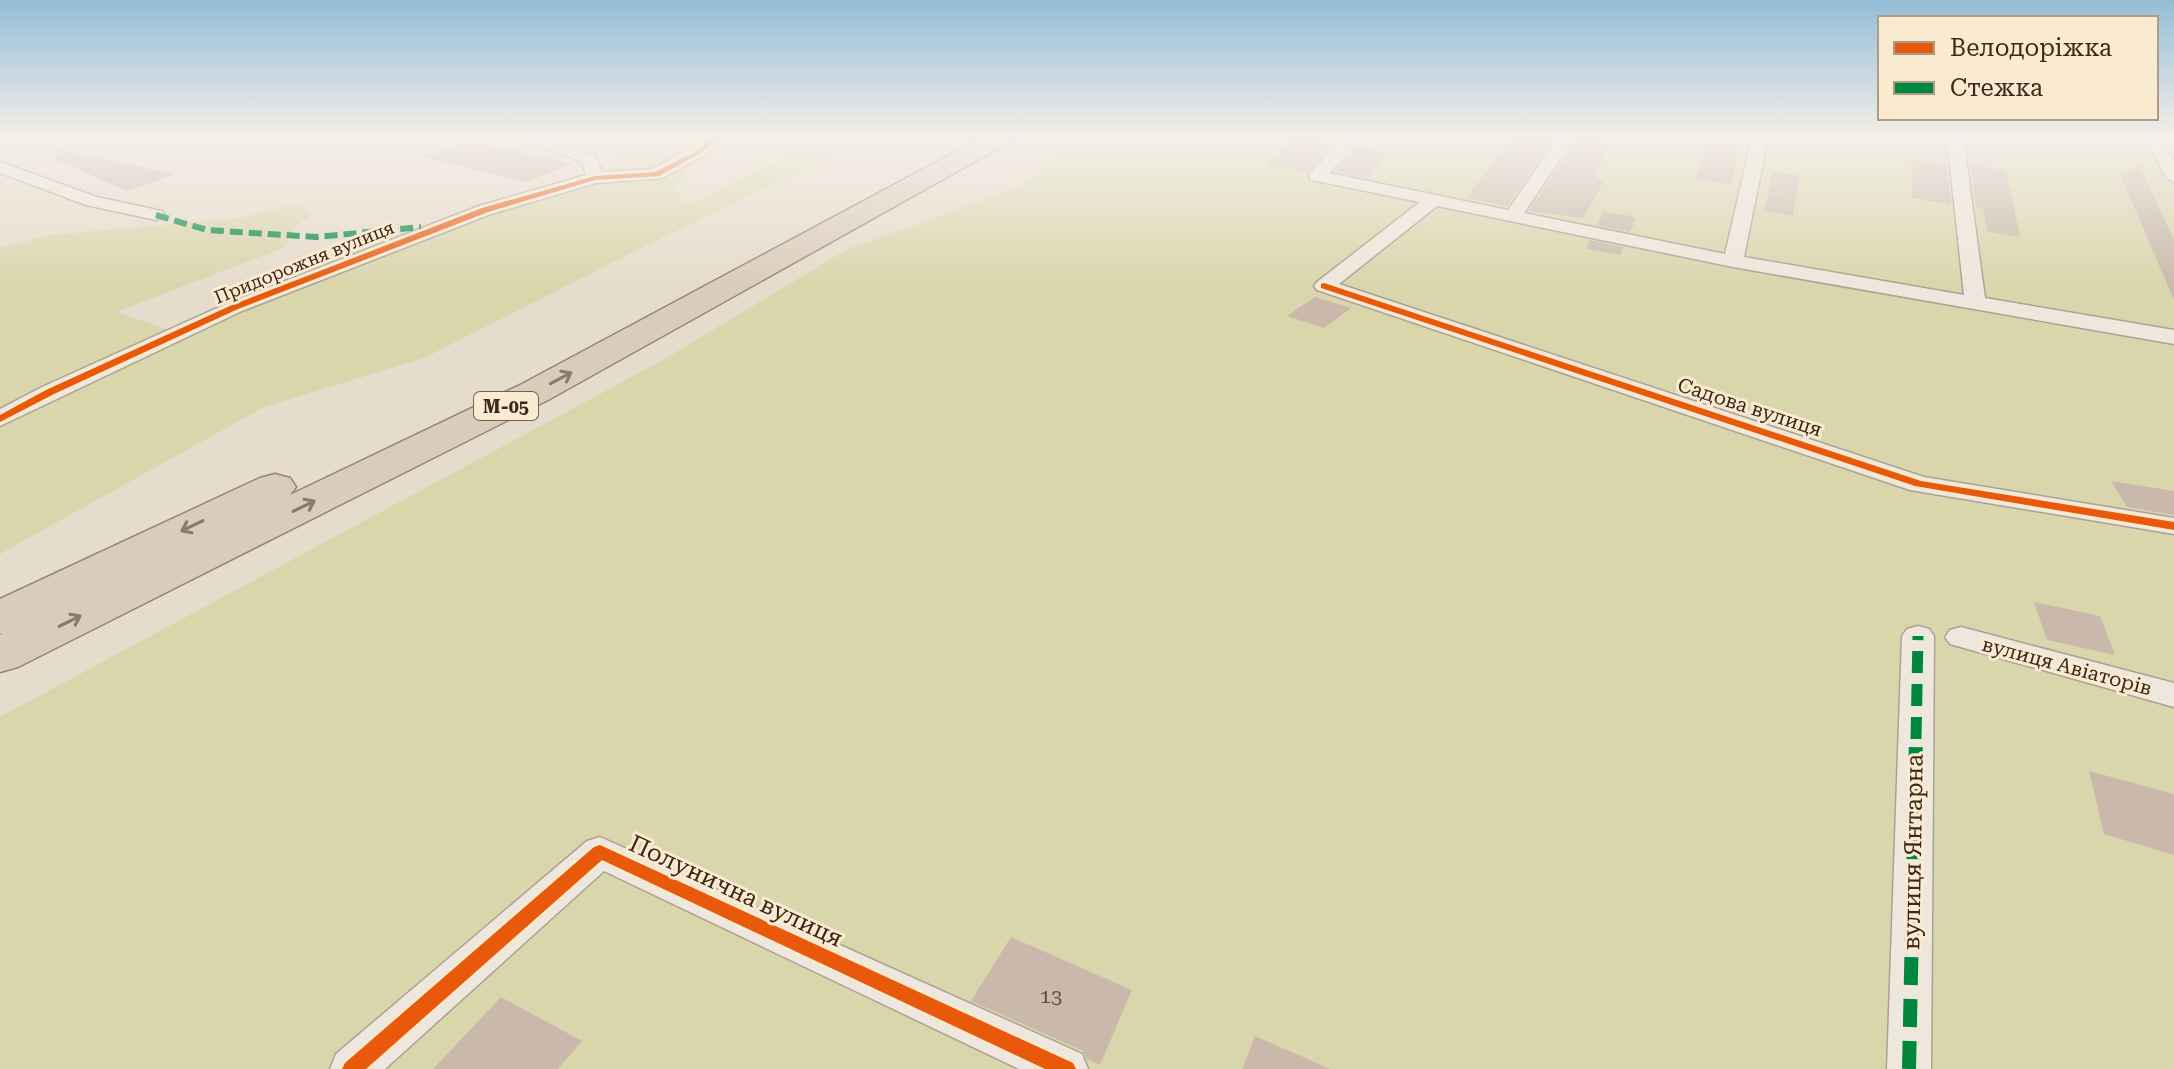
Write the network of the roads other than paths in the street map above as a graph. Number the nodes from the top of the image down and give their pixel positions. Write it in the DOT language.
graph roads {
  1 [pos="54,187"];
  2 [pos="564,187"];
  3 [pos="869,187"];
  4 [pos="910,187"];
  5 [pos="1370,187"];
  6 [pos="1533,187"];
  7 [pos="1749,187"];
  8 [pos="1961,187"];
  9 [pos="1434,200"];
  10 [pos="156,215"];
  11 [pos="1513,216"];
  12 [pos="1733,261"];
  13 [pos="1975,303"];
  14 [pos="2174,337"];
  15 [pos="0,419"];
  16 [pos="2174,526"];
  17 [pos="0,618"];
  18 [pos="1918,636"];
  19 [pos="1961,637"];
  20 [pos="0,655"];
  21 [pos="2174,695"];
  22 [pos="1063,1068"];
  23 [pos="352,1069"];
  24 [pos="1909,1069"];
  1 -- 10 [label="street"];
  2 -- 15 [label="street, Придорожня вулиця"];
  3 -- 17 [label="highway, М-05, one-way"];
  20 -- 4 [label="highway, М-05, one-way"];
  5 -- 9 [label="street"];
  6 -- 11 [label="street"];
  7 -- 12 [label="street"];
  8 -- 13 [label="street"];
  9 -- 11 [label="street"];
  9 -- 16 [label="street, Садова вулиця"];
  11 -- 12 [label="street"];
  12 -- 13 [label="street"];
  13 -- 14 [label="street"];
  18 -- 24 [label="street, вулиця Янтарна"];
  19 -- 21 [label="street, вулиця Авіаторів"];
  22 -- 23 [label="street, Полунична вулиця"];
}
